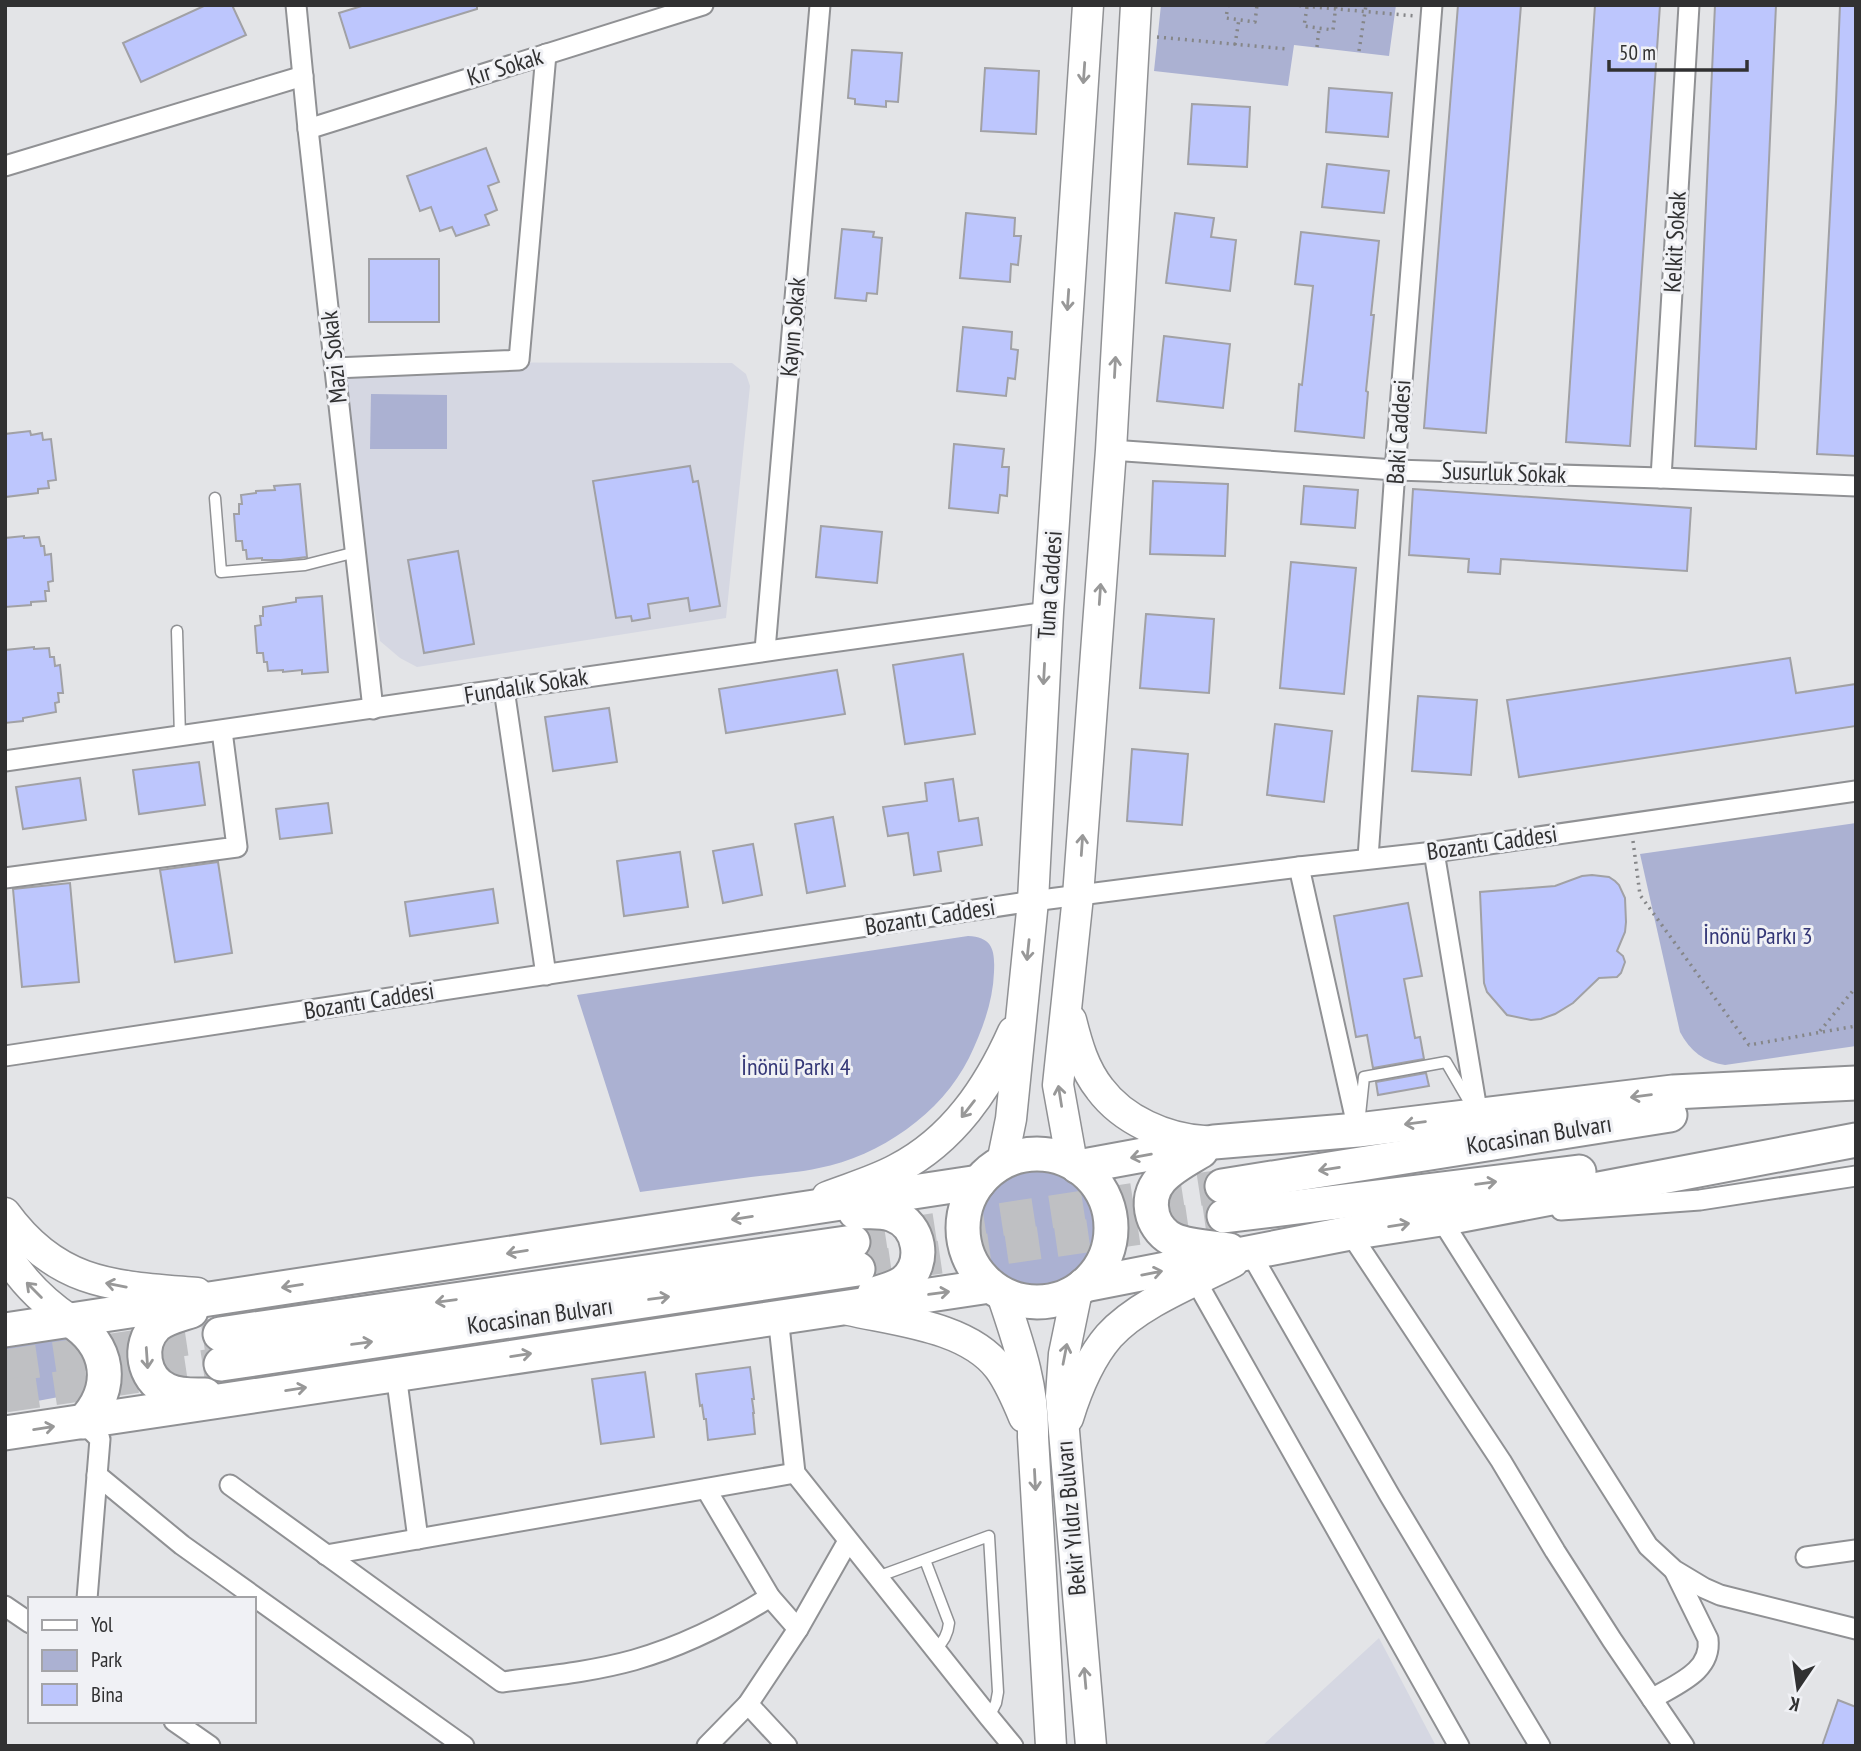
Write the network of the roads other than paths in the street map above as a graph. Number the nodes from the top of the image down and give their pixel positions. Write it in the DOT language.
graph roads {
  1 [pos="296,5"];
  2 [pos="702,5"];
  3 [pos="820,5"];
  4 [pos="1088,5"];
  5 [pos="1689,5"];
  6 [pos="1432,11"];
  7 [pos="1135,20"];
  8 [pos="546,54"];
  9 [pos="303,76"];
  10 [pos="308,129"];
  11 [pos="5,166"];
  12 [pos="335,368"];
  13 [pos="1111,450"];
  14 [pos="1395,470"];
  15 [pos="1661,478"];
  16 [pos="1856,486"];
  17 [pos="215,498"];
  18 [pos="356,552"];
  19 [pos="1048,612"];
  20 [pos="177,631"];
  21 [pos="765,650"];
  22 [pos="504,689"];
  23 [pos="373,709"];
  24 [pos="222,731"];
  25 [pos="180,737"];
  26 [pos="5,761"];
  27 [pos="1856,791"];
  28 [pos="1434,852"];
  29 [pos="1368,859"];
  30 [pos="1299,867"];
  31 [pos="5,878"];
  32 [pos="1078,896"];
  33 [pos="1032,901"];
  34 [pos="546,975"];
  35 [pos="1067,1004"];
  36 [pos="1022,1006"];
  37 [pos="5,1056"];
  38 [pos="1856,1084"];
  39 [pos="1478,1116"];
  40 [pos="1358,1130"];
  41 [pos="1856,1139"];
  42 [pos="1214,1142"];
  43 [pos="1075,1165"];
  44 [pos="990,1173"];
  45 [pos="1856,1176"];
  46 [pos="791,1210"];
  47 [pos="5,1213"];
  48 [pos="1441,1219"];
  49 [pos="1350,1233"];
  50 [pos="5,1253"];
  51 [pos="1251,1254"];
  52 [pos="856,1256"];
  53 [pos="1196,1281"];
  54 [pos="1081,1288"];
  55 [pos="996,1290"];
  56 [pos="233,1295"];
  57 [pos="839,1307"];
  58 [pos="778,1316"];
  59 [pos="70,1320"];
  60 [pos="5,1330"];
  61 [pos="221,1349"];
  62 [pos="396,1374"];
  63 [pos="246,1396"];
  64 [pos="83,1422"];
  65 [pos="5,1433"];
  66 [pos="1064,1435"];
  67 [pos="1033,1437"];
  68 [pos="795,1473"];
  69 [pos="97,1475"];
  70 [pos="230,1486"];
  71 [pos="706,1489"];
  72 [pos="418,1539"];
  73 [pos="848,1541"];
  74 [pos="1856,1550"];
  75 [pos="326,1555"];
  76 [pos="1806,1557"];
  77 [pos="925,1560"];
  78 [pos="1674,1570"];
  79 [pos="877,1577"];
  80 [pos="87,1597"];
  81 [pos="255,1597"];
  82 [pos="770,1597"];
  83 [pos="256,1598"];
  84 [pos="5,1606"];
  85 [pos="28,1622"];
  86 [pos="798,1629"];
  87 [pos="1856,1629"];
  88 [pos="935,1650"];
  89 [pos="1652,1699"];
  90 [pos="748,1704"];
  91 [pos="989,1717"];
  92 [pos="177,1723"];
  93 [pos="210,1746"];
  94 [pos="464,1746"];
  95 [pos="707,1746"];
  96 [pos="787,1746"];
  97 [pos="1013,1746"];
  98 [pos="1051,1746"];
  99 [pos="1091,1746"];
  100 [pos="1459,1746"];
  101 [pos="1540,1746"];
  102 [pos="1684,1746"];
  1 -- 9 [label="street, Mazi Sokak"];
  2 -- 8 [label="street, Kır Sokak"];
  3 -- 21 [label="street, Kayın Sokak"];
  4 -- 19 [label="main road, Tuna Caddesi, one-way"];
  5 -- 15 [label="street, Kelkit Sokak"];
  6 -- 14 [label="street, Baki Caddesi"];
  13 -- 7 [label="main road, Tuna Caddesi, one-way"];
  8 -- 10 [label="street, Kır Sokak"];
  8 -- 12 [label="street"];
  9 -- 10 [label="street, Mazi Sokak"];
  9 -- 11 [label="street"];
  10 -- 12 [label="street, Mazi Sokak"];
  12 -- 18 [label="street, Mazi Sokak"];
  13 -- 14 [label="street, Susurluk Sokak"];
  32 -- 13 [label="main road, Tuna Caddesi, one-way"];
  14 -- 15 [label="street, Susurluk Sokak"];
  14 -- 29 [label="street, Baki Caddesi"];
  15 -- 16 [label="street, Susurluk Sokak"];
  17 -- 18 [label="lane"];
  18 -- 23 [label="street, Mazi Sokak"];
  19 -- 21 [label="street, Fundalık Sokak"];
  19 -- 33 [label="main road, Tuna Caddesi, one-way"];
  20 -- 25 [label="lane"];
  21 -- 22 [label="street, Fundalık Sokak"];
  22 -- 23 [label="street, Fundalık Sokak"];
  22 -- 34 [label="street"];
  23 -- 24 [label="street, Fundalık Sokak"];
  24 -- 25 [label="street, Fundalık Sokak"];
  24 -- 31 [label="street"];
  25 -- 26 [label="street, Fundalık Sokak"];
  27 -- 28 [label="street, Bozantı Caddesi"];
  28 -- 29 [label="street, Bozantı Caddesi"];
  28 -- 39 [label="street"];
  29 -- 30 [label="street, Bozantı Caddesi"];
  30 -- 32 [label="street, Bozantı Caddesi"];
  30 -- 40 [label="street"];
  32 -- 33 [label="street, Bozantı Caddesi"];
  32 -- 35 [label="main road, Tuna Caddesi"];
  33 -- 34 [label="street, Bozantı Caddesi"];
  33 -- 36 [label="main road, Tuna Caddesi, one-way"];
  34 -- 37 [label="street, Bozantı Caddesi"];
  35 -- 42 [label="main road"];
  43 -- 35 [label="main road, Tuna Caddesi, one-way"];
  36 -- 44 [label="main road, Tuna Caddesi"];
  36 -- 46 [label="main road, one-way"];
  38 -- 39 [label="highway, one-way"];
  38 -- 41 [label="highway, Kocasinan Bulvarı, one-way"];
  39 -- 40 [label="highway, one-way"];
  39 -- 40 [label="lane"];
  40 -- 42 [label="highway"];
  41 -- 48 [label="highway"];
  42 -- 43 [label="highway, one-way"];
  42 -- 51 [label="highway"];
  43 -- 44 [label="highway"];
  43 -- 54 [label="highway"];
  44 -- 46 [label="highway"];
  44 -- 55 [label="highway"];
  45 -- 48 [label="street"];
  46 -- 56 [label="highway, one-way"];
  46 -- 57 [label="highway"];
  56 -- 47 [label="main road, one-way"];
  49 -- 48 [label="highway, one-way"];
  48 -- 78 [label="street"];
  49 -- 51 [label="highway"];
  49 -- 89 [label="street"];
  59 -- 50 [label="main road, one-way"];
  51 -- 53 [label="main road"];
  54 -- 51 [label="highway, one-way"];
  51 -- 101 [label="street"];
  52 -- 61 [label="highway, Kocasinan Bulvarı"];
  53 -- 66 [label="main road"];
  53 -- 100 [label="street"];
  54 -- 55 [label="highway"];
  66 -- 54 [label="main road, Bekir Yıldız Bulvarı, one-way"];
  57 -- 55 [label="highway, one-way"];
  55 -- 67 [label="main road, Bekir Yıldız Bulvarı"];
  56 -- 59 [label="highway"];
  56 -- 63 [label="highway, one-way"];
  57 -- 58 [label="highway"];
  57 -- 67 [label="main road"];
  62 -- 58 [label="highway, one-way"];
  58 -- 68 [label="street"];
  59 -- 60 [label="highway"];
  59 -- 64 [label="highway"];
  63 -- 62 [label="highway, one-way"];
  62 -- 72 [label="street"];
  63 -- 64 [label="highway"];
  65 -- 64 [label="highway, one-way"];
  64 -- 69 [label="street"];
  99 -- 66 [label="main road, Bekir Yıldız Bulvarı, one-way"];
  67 -- 98 [label="main road, Bekir Yıldız Bulvarı, one-way"];
  68 -- 71 [label="street"];
  68 -- 73 [label="street"];
  69 -- 80 [label="street"];
  69 -- 81 [label="street"];
  70 -- 75 [label="street"];
  71 -- 72 [label="street"];
  71 -- 82 [label="street"];
  72 -- 75 [label="street"];
  73 -- 79 [label="street"];
  73 -- 86 [label="street"];
  74 -- 76 [label="street"];
  75 -- 82 [label="street"];
  77 -- 79 [label="lane"];
  77 -- 88 [label="lane"];
  77 -- 91 [label="lane"];
  78 -- 87 [label="street"];
  78 -- 89 [label="street"];
  79 -- 88 [label="street"];
  82 -- 86 [label="street"];
  83 -- 94 [label="street"];
  84 -- 85 [label="street"];
  86 -- 90 [label="street"];
  88 -- 91 [label="street"];
  89 -- 102 [label="street"];
  90 -- 95 [label="street"];
  90 -- 96 [label="street"];
  91 -- 97 [label="street"];
  92 -- 93 [label="street"];
}
